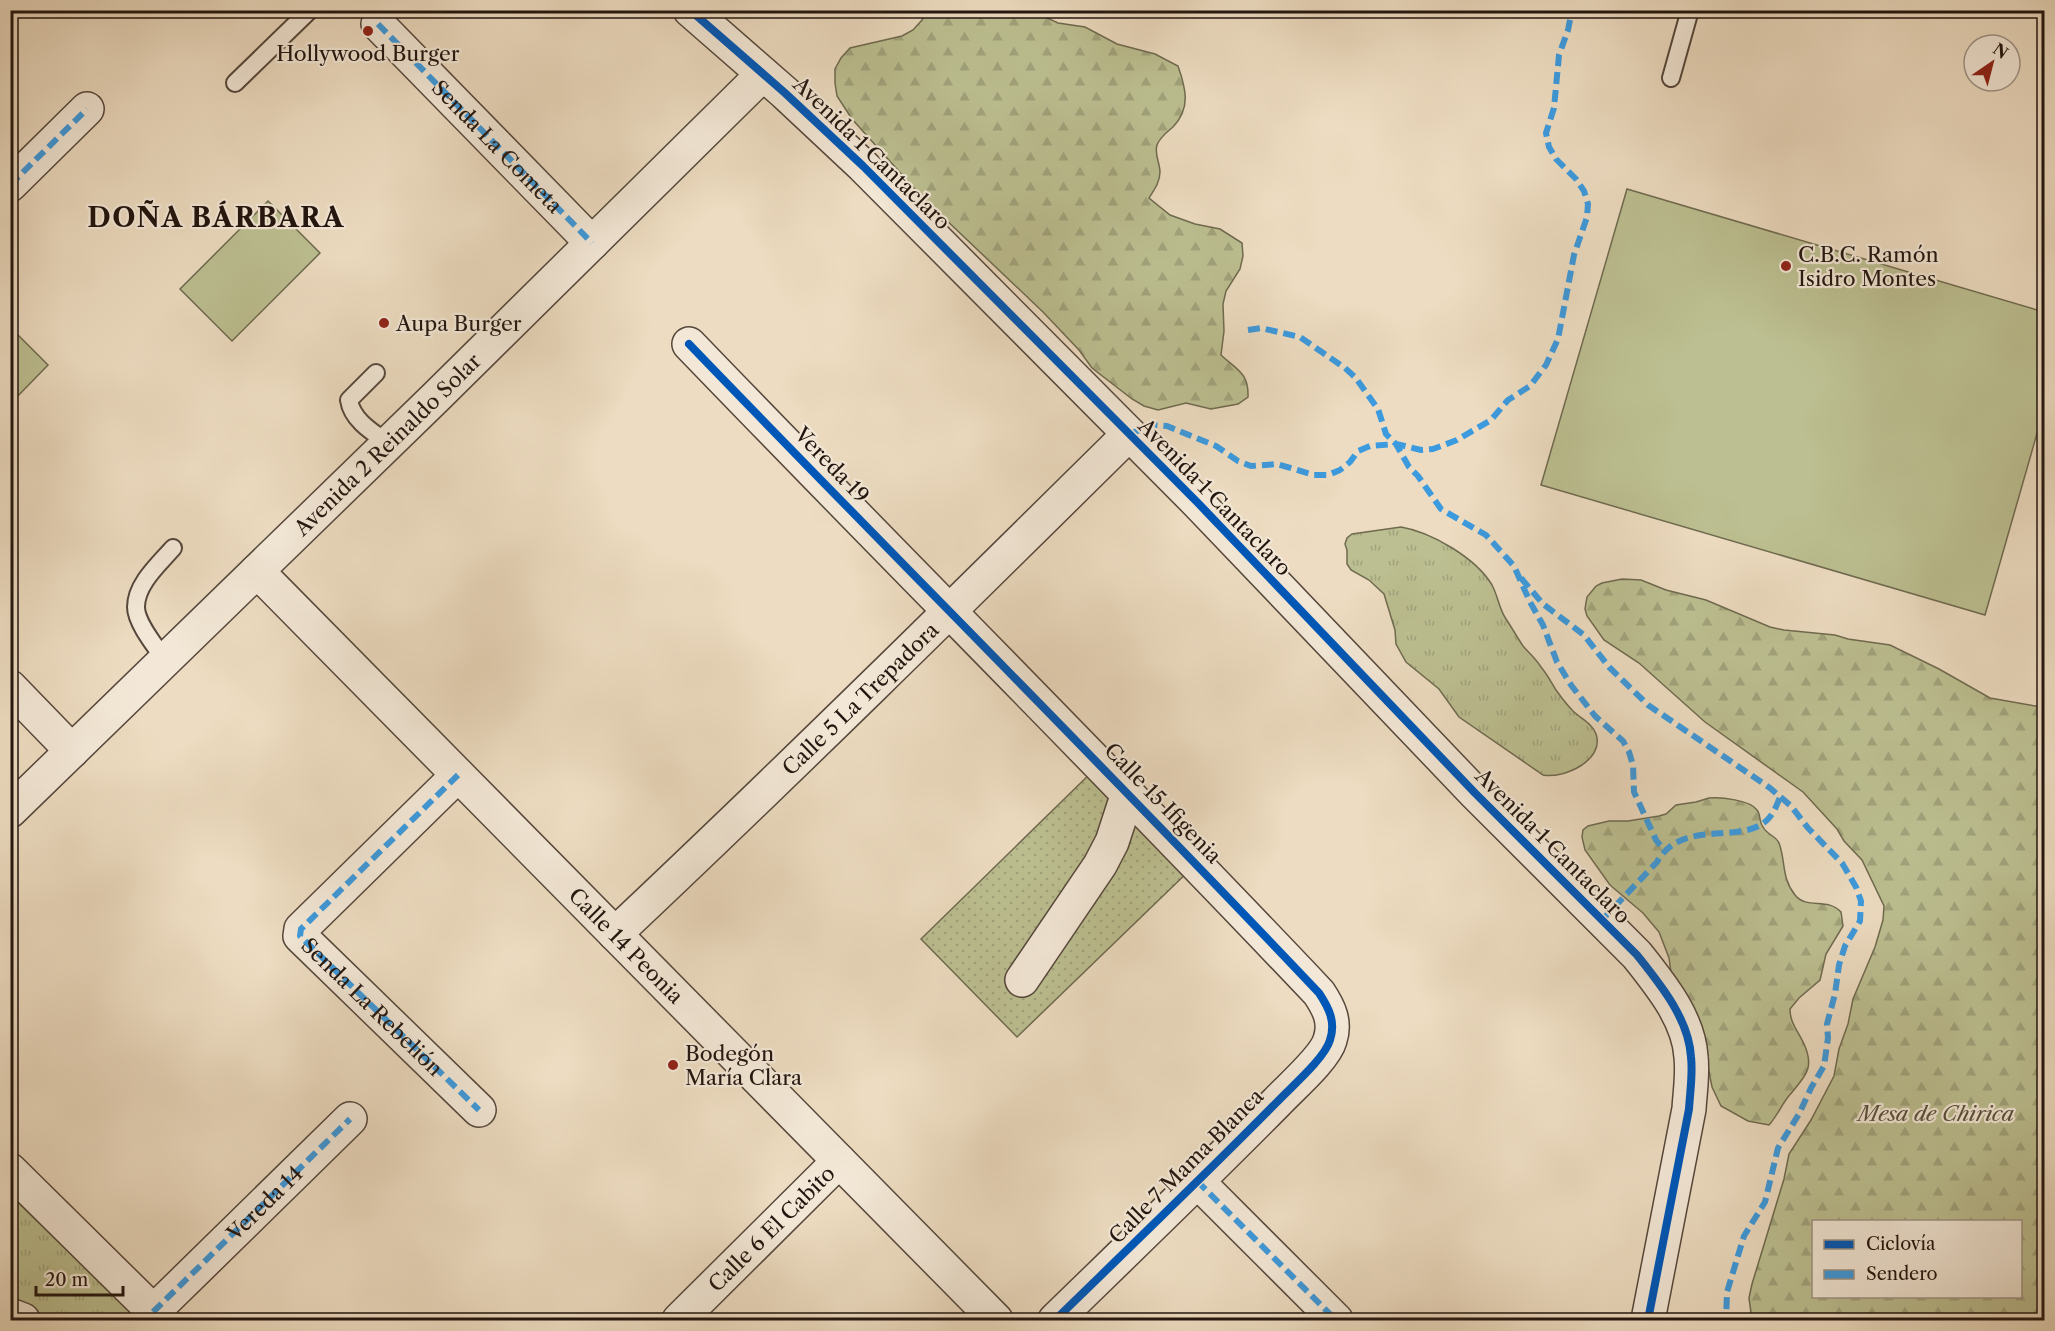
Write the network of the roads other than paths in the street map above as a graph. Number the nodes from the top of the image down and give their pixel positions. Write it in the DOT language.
graph roads {
  1 [pos="310,10"];
  2 [pos="690,10"];
  3 [pos="1690,10"];
  4 [pos="378,24"];
  5 [pos="763,74"];
  6 [pos="1671,78"];
  7 [pos="235,83"];
  8 [pos="87,109"];
  9 [pos="10,185"];
  10 [pos="592,243"];
  11 [pos="689,344"];
  12 [pos="376,373"];
  13 [pos="1129,434"];
  14 [pos="388,443"];
  15 [pos="173,548"];
  16 [pos="257,571"];
  17 [pos="949,612"];
  18 [pos="165,660"];
  19 [pos="10,687"];
  20 [pos="72,751"];
  21 [pos="458,775"];
  22 [pos="1128,793"];
  23 [pos="10,811"];
  24 [pos="615,934"];
  25 [pos="1022,980"];
  26 [pos="1333,1031"];
  27 [pos="479,1110"];
  28 [pos="350,1119"];
  29 [pos="839,1161"];
  30 [pos="10,1170"];
  31 [pos="1197,1181"];
  32 [pos="10,1315"];
  33 [pos="158,1316"];
  34 [pos="23,1320"];
  35 [pos="679,1320"];
  36 [pos="996,1320"];
  37 [pos="1055,1320"];
  38 [pos="1336,1320"];
  39 [pos="1648,1320"];
  1 -- 7 [label="lane"];
  2 -- 5 [label="street, Avenida 1 Cantaclaro"];
  3 -- 6 [label="lane"];
  4 -- 10 [label="street, Senda La Cometa"];
  5 -- 10 [label="street, Avenida 2 Reinaldo Solar"];
  5 -- 13 [label="street, Avenida 1 Cantaclaro"];
  8 -- 9 [label="street"];
  10 -- 14 [label="street, Avenida 2 Reinaldo Solar"];
  11 -- 17 [label="street, Vereda 19"];
  12 -- 14 [label="lane"];
  13 -- 17 [label="street, Calle 5 La Trepadora"];
  13 -- 39 [label="street, Avenida 1 Cantaclaro"];
  14 -- 16 [label="street, Avenida 2 Reinaldo Solar"];
  15 -- 18 [label="lane"];
  16 -- 18 [label="street, Avenida 2 Reinaldo Solar"];
  16 -- 21 [label="street, Calle 14 Peonia"];
  17 -- 22 [label="street, Calle 15 Ifigenia"];
  17 -- 24 [label="street, Calle 5 La Trepadora"];
  18 -- 20 [label="street, Avenida 2 Reinaldo Solar"];
  19 -- 20 [label="street"];
  20 -- 23 [label="street, Avenida 2 Reinaldo Solar"];
  21 -- 24 [label="street, Calle 14 Peonia"];
  21 -- 27 [label="street, Senda La Rebelión"];
  22 -- 25 [label="street"];
  22 -- 26 [label="street, Calle 15 Ifigenia"];
  24 -- 29 [label="street, Calle 14 Peonia"];
  26 -- 31 [label="street, Calle 7 Mama Blanca"];
  28 -- 33 [label="street, Vereda 14"];
  29 -- 35 [label="street, Calle 6 El Cabito"];
  29 -- 36 [label="street, Calle 14 Peonia"];
  30 -- 33 [label="street"];
  31 -- 37 [label="street, Calle 7 Mama Blanca"];
  31 -- 38 [label="street"];
  32 -- 34 [label="street"];
}
